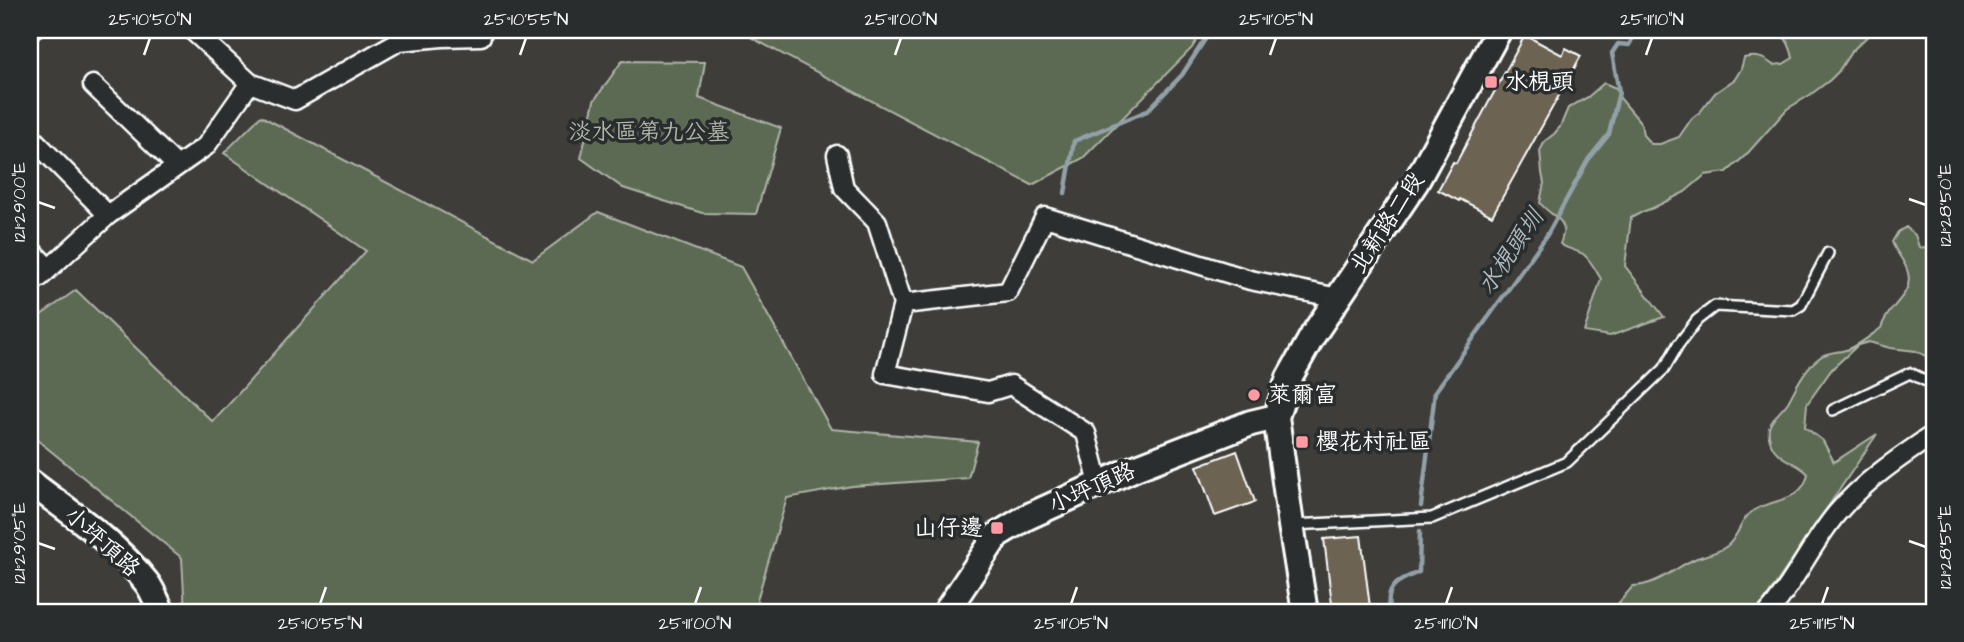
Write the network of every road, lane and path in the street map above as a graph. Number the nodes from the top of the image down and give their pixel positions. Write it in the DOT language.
graph roads {
  1 [pos="192,30"];
  2 [pos="1499,30"];
  3 [pos="481,36"];
  4 [pos="250,83"];
  5 [pos="93,85"];
  6 [pos="30,136"];
  7 [pos="837,155"];
  8 [pos="177,166"];
  9 [pos="108,215"];
  10 [pos="30,248"];
  11 [pos="1829,253"];
  12 [pos="48,268"];
  13 [pos="30,283"];
  14 [pos="1338,298"];
  15 [pos="903,304"];
  16 [pos="1934,385"];
  17 [pos="1833,410"];
  18 [pos="1276,416"];
  19 [pos="1934,434"];
  20 [pos="30,482"];
  21 [pos="1099,484"];
  22 [pos="1291,525"];
  23 [pos="162,612"];
  24 [pos="946,612"];
  25 [pos="1305,612"];
  26 [pos="1769,612"];
  1 -- 4 [label="street"];
  2 -- 14 [label="main road, 北新路二段"];
  3 -- 4 [label="street"];
  4 -- 8 [label="street"];
  5 -- 8 [label="street"];
  6 -- 9 [label="street"];
  7 -- 15 [label="street"];
  8 -- 9 [label="street"];
  9 -- 12 [label="street"];
  10 -- 12 [label="street"];
  11 -- 22 [label="lane"];
  12 -- 13 [label="street"];
  14 -- 15 [label="street"];
  14 -- 18 [label="main road, 北新路二段"];
  15 -- 21 [label="street"];
  16 -- 17 [label="lane"];
  18 -- 21 [label="main road, 小坪頂路"];
  18 -- 22 [label="main road"];
  19 -- 26 [label="street"];
  20 -- 23 [label="main road, 小坪頂路"];
  21 -- 24 [label="main road, 小坪頂路"];
  22 -- 25 [label="main road"];
}
